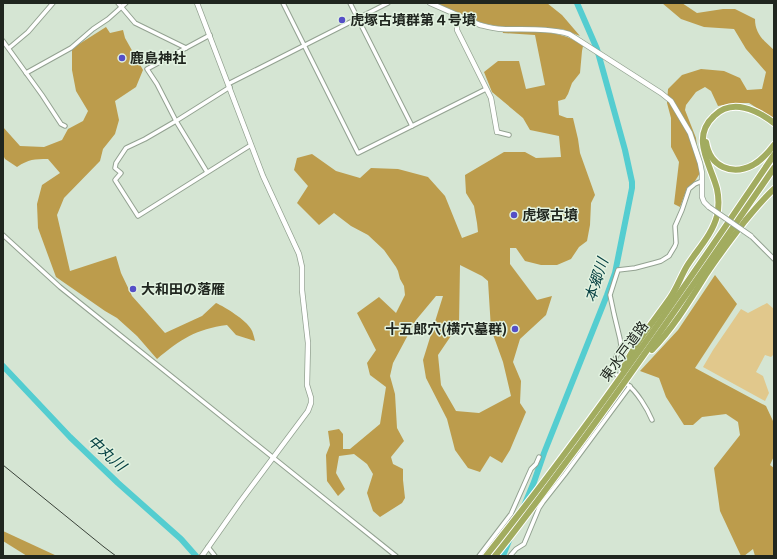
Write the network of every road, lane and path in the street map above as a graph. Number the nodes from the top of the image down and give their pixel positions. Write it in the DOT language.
graph roads {
  1 [pos="53,3"];
  2 [pos="118,3"];
  3 [pos="126,3"];
  4 [pos="197,3"];
  5 [pos="283,3"];
  6 [pos="350,3"];
  7 [pos="388,3"];
  8 [pos="430,3"];
  9 [pos="121,7"];
  10 [pos="459,16"];
  11 [pos="358,18"];
  12 [pos="210,35"];
  13 [pos="3,41"];
  14 [pos="304,45"];
  15 [pos="9,48"];
  16 [pos="186,48"];
  17 [pos="26,73"];
  18 [pos="229,86"];
  19 [pos="486,89"];
  20 [pos="176,121"];
  21 [pos="774,123"];
  22 [pos="65,126"];
  23 [pos="412,126"];
  24 [pos="774,128"];
  25 [pos="497,132"];
  26 [pos="509,135"];
  27 [pos="251,145"];
  28 [pos="774,145"];
  29 [pos="774,155"];
  30 [pos="774,168"];
  31 [pos="207,172"];
  32 [pos="702,181"];
  33 [pos="774,189"];
  34 [pos="3,234"];
  35 [pos="751,236"];
  36 [pos="774,259"];
  37 [pos="638,363"];
  38 [pos="623,382"];
  39 [pos="652,420"];
  40 [pos="273,457"];
  41 [pos="539,457"];
  42 [pos="208,547"];
  43 [pos="202,556"];
  44 [pos="215,556"];
  45 [pos="396,556"];
  46 [pos="479,556"];
  47 [pos="486,556"];
  48 [pos="495,556"];
  49 [pos="510,556"];
  1 -- 15 [label="street"];
  2 -- 9 [label="street"];
  3 -- 9 [label="street"];
  4 -- 12 [label="street"];
  5 -- 14 [label="street"];
  6 -- 11 [label="street"];
  7 -- 11 [label="street"];
  8 -- 10 [label="street"];
  9 -- 16 [label="street"];
  9 -- 17 [label="street"];
  10 -- 19 [label="street"];
  10 -- 32 [label="street"];
  11 -- 14 [label="street"];
  11 -- 23 [label="street"];
  12 -- 16 [label="street"];
  12 -- 18 [label="street"];
  13 -- 15 [label="street"];
  14 -- 18 [label="street"];
  14 -- 23 [label="street"];
  15 -- 17 [label="street"];
  16 -- 20 [label="street"];
  17 -- 22 [label="street"];
  18 -- 20 [label="street"];
  18 -- 27 [label="street"];
  19 -- 23 [label="street"];
  19 -- 25 [label="street"];
  20 -- 31 [label="street"];
  20 -- 31 [label="street"];
  21 -- 38 [label="highway"];
  24 -- 28 [label="highway"];
  25 -- 26 [label="street"];
  27 -- 31 [label="street"];
  27 -- 40 [label="street"];
  29 -- 38 [label="highway, 東水戸道路"];
  30 -- 37 [label="highway, 東水戸道路"];
  32 -- 35 [label="street, bridge"];
  32 -- 38 [label="street"];
  33 -- 37 [label="highway"];
  34 -- 40 [label="street"];
  35 -- 36 [label="street"];
  37 -- 38 [label="highway, 東水戸道路"];
  38 -- 39 [label="street"];
  38 -- 47 [label="highway, 東水戸道路"];
  38 -- 48 [label="highway, 東水戸道路"];
  38 -- 49 [label="street"];
  40 -- 42 [label="street"];
  40 -- 45 [label="street"];
  41 -- 46 [label="street"];
  42 -- 43 [label="street"];
  42 -- 44 [label="street"];
}
